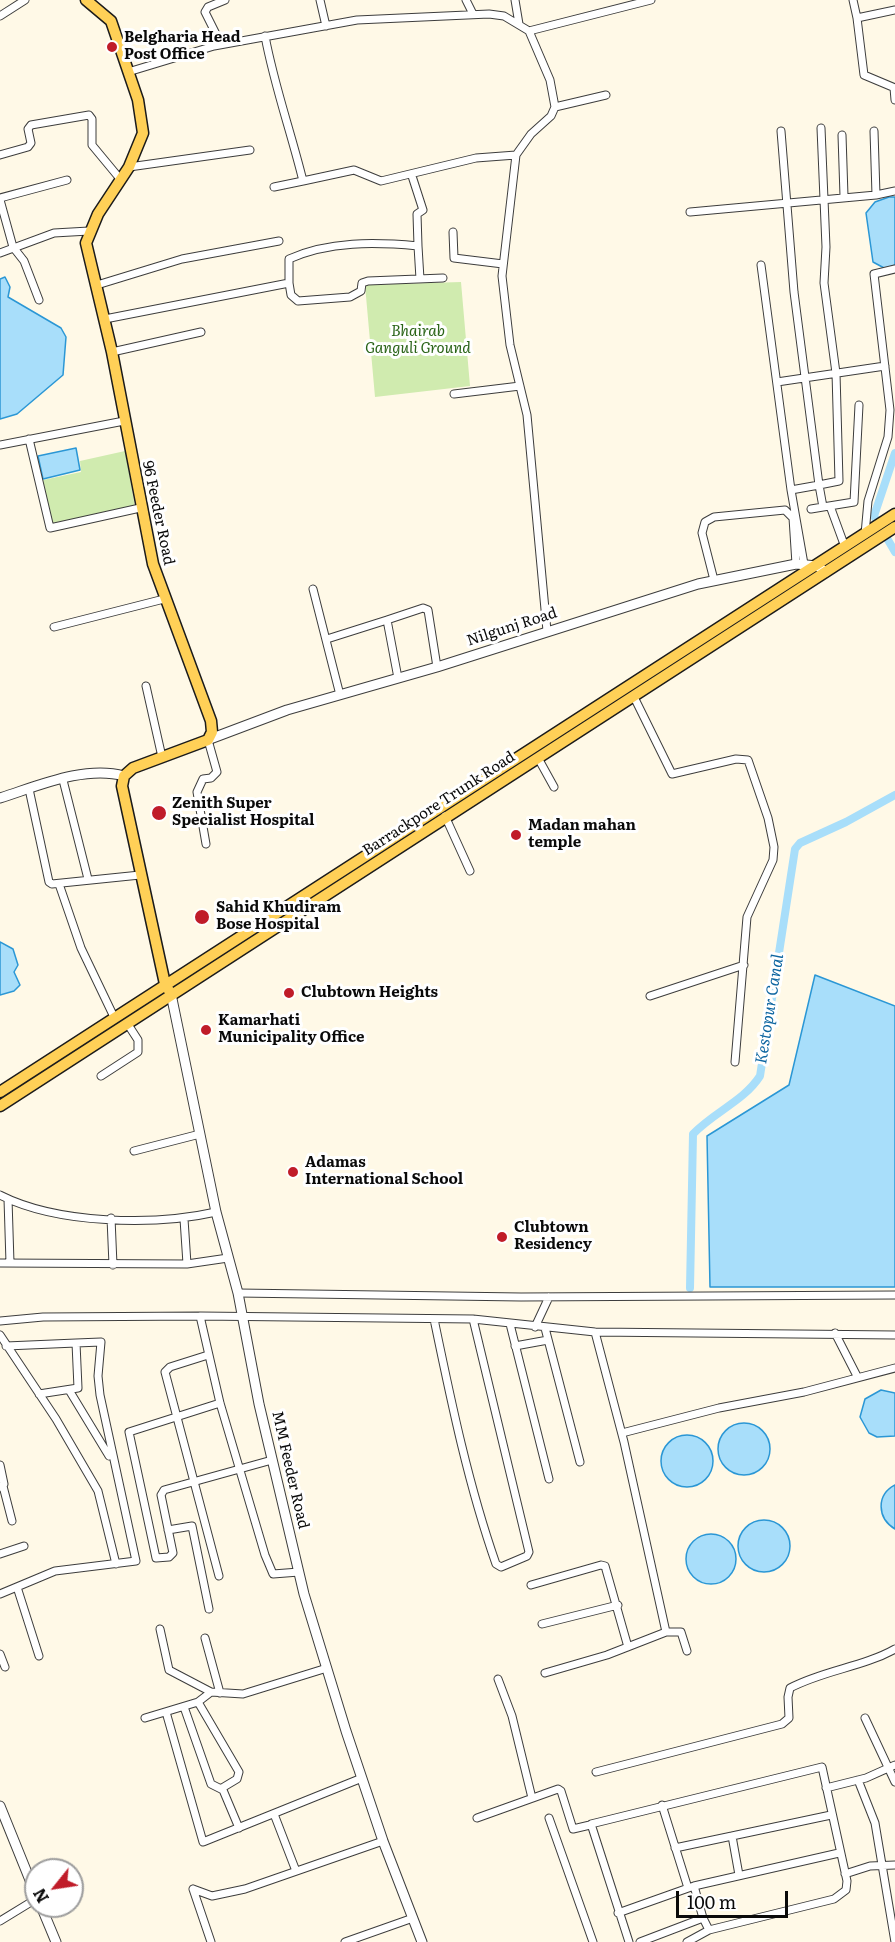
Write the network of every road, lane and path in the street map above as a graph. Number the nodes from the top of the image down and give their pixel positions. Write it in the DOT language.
graph roads {
  1 [pos="25,0"];
  2 [pos="86,0"];
  3 [pos="225,0"];
  4 [pos="320,0"];
  5 [pos="466,0"];
  6 [pos="514,0"];
  7 [pos="651,0"];
  8 [pos="853,0"];
  9 [pos="895,10"];
  10 [pos="473,14"];
  11 [pos="0,16"];
  12 [pos="857,18"];
  13 [pos="519,24"];
  14 [pos="326,26"];
  15 [pos="528,31"];
  16 [pos="265,36"];
  17 [pos="220,44"];
  18 [pos="128,72"];
  19 [pos="894,88"];
  20 [pos="606,95"];
  21 [pos="895,100"];
  22 [pos="555,107"];
  23 [pos="821,128"];
  24 [pos="781,131"];
  25 [pos="874,131"];
  26 [pos="842,135"];
  27 [pos="250,150"];
  28 [pos="0,155"];
  29 [pos="516,156"];
  30 [pos="129,167"];
  31 [pos="412,176"];
  32 [pos="67,180"];
  33 [pos="121,180"];
  34 [pos="303,181"];
  35 [pos="274,187"];
  36 [pos="895,191"];
  37 [pos="876,195"];
  38 [pos="844,196"];
  39 [pos="824,198"];
  40 [pos="0,199"];
  41 [pos="785,203"];
  42 [pos="690,212"];
  43 [pos="89,231"];
  44 [pos="453,232"];
  45 [pos="279,242"];
  46 [pos="418,246"];
  47 [pos="13,247"];
  48 [pos="0,253"];
  49 [pos="503,264"];
  50 [pos="761,266"];
  51 [pos="895,269"];
  52 [pos="443,278"];
  53 [pos="420,279"];
  54 [pos="289,283"];
  55 [pos="97,285"];
  56 [pos="39,300"];
  57 [pos="105,319"];
  58 [pos="201,332"];
  59 [pos="112,352"];
  60 [pos="885,366"];
  61 [pos="836,373"];
  62 [pos="807,377"];
  63 [pos="777,382"];
  64 [pos="520,386"];
  65 [pos="454,394"];
  66 [pos="859,405"];
  67 [pos="124,421"];
  68 [pos="29,440"];
  69 [pos="0,445"];
  70 [pos="819,485"];
  71 [pos="791,490"];
  72 [pos="868,501"];
  73 [pos="854,502"];
  74 [pos="827,506"];
  75 [pos="140,508"];
  76 [pos="811,509"];
  77 [pos="892,523"];
  78 [pos="869,535"];
  79 [pos="845,547"];
  80 [pos="800,564"];
  81 [pos="821,569"];
  82 [pos="714,580"];
  83 [pos="314,589"];
  84 [pos="164,599"];
  85 [pos="387,620"];
  86 [pos="54,627"];
  87 [pos="547,631"];
  88 [pos="327,639"];
  89 [pos="437,667"];
  90 [pos="398,678"];
  91 [pos="146,686"];
  92 [pos="340,695"];
  93 [pos="634,697"];
  94 [pos="209,740"];
  95 [pos="162,757"];
  96 [pos="538,758"];
  97 [pos="124,776"];
  98 [pos="63,780"];
  99 [pos="554,788"];
  100 [pos="29,789"];
  101 [pos="0,798"];
  102 [pos="445,816"];
  103 [pos="206,844"];
  104 [pos="470,871"];
  105 [pos="140,875"];
  106 [pos="88,879"];
  107 [pos="59,884"];
  108 [pos="744,965"];
  109 [pos="168,989"];
  110 [pos="650,996"];
  111 [pos="114,1017"];
  112 [pos="127,1023"];
  113 [pos="735,1062"];
  114 [pos="101,1076"];
  115 [pos="0,1092"];
  116 [pos="0,1106"];
  117 [pos="200,1134"];
  118 [pos="134,1151"];
  119 [pos="0,1195"];
  120 [pos="8,1199"];
  121 [pos="216,1212"];
  122 [pos="111,1218"];
  123 [pos="184,1219"];
  124 [pos="228,1258"];
  125 [pos="0,1263"];
  126 [pos="10,1263"];
  127 [pos="113,1264"];
  128 [pos="187,1264"];
  129 [pos="238,1293"];
  130 [pos="895,1295"];
  131 [pos="549,1297"];
  132 [pos="200,1316"];
  133 [pos="241,1317"];
  134 [pos="434,1319"];
  135 [pos="473,1319"];
  136 [pos="0,1321"];
  137 [pos="510,1324"];
  138 [pos="535,1326"];
  139 [pos="545,1328"];
  140 [pos="595,1332"];
  141 [pos="835,1334"];
  142 [pos="0,1335"];
  143 [pos="895,1335"];
  144 [pos="548,1341"];
  145 [pos="76,1343"];
  146 [pos="6,1346"];
  147 [pos="515,1346"];
  148 [pos="208,1355"];
  149 [pos="895,1368"];
  150 [pos="857,1376"];
  151 [pos="69,1390"];
  152 [pos="39,1394"];
  153 [pos="220,1403"];
  154 [pos="179,1416"];
  155 [pos="622,1433"];
  156 [pos="109,1456"];
  157 [pos="272,1460"];
  158 [pos="580,1462"];
  159 [pos="0,1465"];
  160 [pos="239,1470"];
  161 [pos="549,1479"];
  162 [pos="195,1482"];
  163 [pos="2,1486"];
  164 [pos="12,1521"];
  165 [pos="168,1530"];
  166 [pos="24,1546"];
  167 [pos="0,1554"];
  168 [pos="116,1564"];
  169 [pos="299,1572"];
  170 [pos="219,1576"];
  171 [pos="531,1585"];
  172 [pos="18,1587"];
  173 [pos="0,1594"];
  174 [pos="618,1605"];
  175 [pos="209,1609"];
  176 [pos="542,1624"];
  177 [pos="160,1629"];
  178 [pos="666,1632"];
  179 [pos="205,1638"];
  180 [pos="628,1647"];
  181 [pos="895,1649"];
  182 [pos="687,1651"];
  183 [pos="0,1654"];
  184 [pos="39,1656"];
  185 [pos="4,1667"];
  186 [pos="327,1668"];
  187 [pos="545,1673"];
  188 [pos="498,1679"];
  189 [pos="211,1692"];
  190 [pos="220,1693"];
  191 [pos="198,1702"];
  192 [pos="184,1707"];
  193 [pos="166,1712"];
  194 [pos="145,1718"];
  195 [pos="865,1718"];
  196 [pos="892,1766"];
  197 [pos="596,1772"];
  198 [pos="362,1778"];
  199 [pos="858,1780"];
  200 [pos="895,1782"];
  201 [pos="222,1788"];
  202 [pos="826,1788"];
  203 [pos="532,1798"];
  204 [pos="662,1805"];
  205 [pos="0,1806"];
  206 [pos="274,1814"];
  207 [pos="831,1815"];
  208 [pos="477,1818"];
  209 [pos="549,1818"];
  210 [pos="2,1819"];
  211 [pos="590,1825"];
  212 [pos="239,1828"];
  213 [pos="732,1836"];
  214 [pos="383,1841"];
  215 [pos="675,1848"];
  216 [pos="839,1853"];
  217 [pos="895,1865"];
  218 [pos="881,1866"];
  219 [pos="24,1869"];
  220 [pos="296,1871"];
  221 [pos="845,1874"];
  222 [pos="740,1875"];
  223 [pos="691,1887"];
  224 [pos="24,1905"];
  225 [pos="618,1913"];
  226 [pos="46,1918"];
  227 [pos="413,1918"];
  228 [pos="703,1918"];
  229 [pos="893,1920"];
  230 [pos="0,1921"];
  231 [pos="710,1930"];
  232 [pos="56,1942"];
  233 [pos="211,1942"];
  234 [pos="345,1942"];
  235 [pos="422,1942"];
  236 [pos="593,1942"];
  237 [pos="629,1942"];
  238 [pos="640,1942"];
  239 [pos="687,1942"];
  240 [pos="895,1942"];
  1 -- 11 [label="street"];
  2 -- 18 [label="main road"];
  3 -- 17 [label="street"];
  4 -- 14 [label="street"];
  5 -- 10 [label="street"];
  6 -- 13 [label="street"];
  7 -- 15 [label="street"];
  8 -- 12 [label="street"];
  9 -- 12 [label="street"];
  10 -- 13 [label="street"];
  10 -- 14 [label="street"];
  12 -- 19 [label="street"];
  13 -- 15 [label="street"];
  14 -- 16 [label="street"];
  15 -- 22 [label="street"];
  16 -- 17 [label="street"];
  16 -- 34 [label="street"];
  17 -- 18 [label="street"];
  18 -- 30 [label="main road"];
  19 -- 21 [label="street"];
  20 -- 22 [label="street"];
  22 -- 29 [label="street"];
  23 -- 39 [label="street"];
  24 -- 41 [label="street"];
  25 -- 37 [label="street"];
  26 -- 38 [label="street"];
  27 -- 30 [label="street"];
  28 -- 33 [label="street"];
  29 -- 31 [label="street"];
  29 -- 49 [label="street"];
  30 -- 33 [label="main road"];
  31 -- 34 [label="street"];
  31 -- 46 [label="street"];
  32 -- 40 [label="street"];
  33 -- 43 [label="main road"];
  34 -- 35 [label="street"];
  36 -- 37 [label="street"];
  37 -- 38 [label="street"];
  38 -- 39 [label="street"];
  39 -- 41 [label="street"];
  39 -- 61 [label="street"];
  40 -- 47 [label="street"];
  41 -- 42 [label="street"];
  41 -- 62 [label="street"];
  43 -- 47 [label="street"];
  43 -- 55 [label="main road, 96 Feeder Road"];
  44 -- 49 [label="street"];
  45 -- 55 [label="street"];
  46 -- 53 [label="street"];
  46 -- 54 [label="street"];
  47 -- 48 [label="street"];
  47 -- 56 [label="street"];
  49 -- 64 [label="street"];
  50 -- 63 [label="street"];
  51 -- 60 [label="street"];
  52 -- 53 [label="street"];
  53 -- 54 [label="street"];
  54 -- 57 [label="street"];
  55 -- 57 [label="main road, 96 Feeder Road"];
  57 -- 59 [label="main road, 96 Feeder Road"];
  58 -- 59 [label="street"];
  59 -- 67 [label="main road, 96 Feeder Road"];
  60 -- 61 [label="street"];
  60 -- 72 [label="street"];
  61 -- 62 [label="street"];
  61 -- 70 [label="street"];
  62 -- 63 [label="street"];
  62 -- 70 [label="street"];
  63 -- 71 [label="street"];
  64 -- 65 [label="street"];
  64 -- 87 [label="street"];
  66 -- 73 [label="street"];
  67 -- 68 [label="street"];
  67 -- 75 [label="main road, 96 Feeder Road"];
  68 -- 69 [label="street"];
  68 -- 75 [label="street"];
  70 -- 71 [label="street"];
  70 -- 74 [label="street"];
  71 -- 80 [label="street"];
  72 -- 73 [label="street"];
  72 -- 78 [label="street"];
  73 -- 74 [label="street"];
  74 -- 76 [label="street"];
  74 -- 79 [label="street"];
  75 -- 84 [label="main road, 96 Feeder Road"];
  77 -- 78 [label="main road, Barrackpore Trunk Road"];
  78 -- 79 [label="main road, Barrackpore Trunk Road"];
  78 -- 81 [label="main road, Barrackpore Trunk Road"];
  79 -- 81 [label="main road, Barrackpore Trunk Road"];
  80 -- 81 [label="street, Nilgunj Road"];
  80 -- 82 [label="street, Nilgunj Road"];
  80 -- 82 [label="street"];
  81 -- 93 [label="main road, Barrackpore Trunk Road"];
  81 -- 109 [label="main road, Barrackpore Trunk Road"];
  82 -- 87 [label="street, Nilgunj Road"];
  83 -- 88 [label="street"];
  84 -- 86 [label="street"];
  84 -- 94 [label="main road, 96 Feeder Road"];
  85 -- 88 [label="street"];
  85 -- 89 [label="street"];
  85 -- 90 [label="street"];
  87 -- 89 [label="street, Nilgunj Road"];
  88 -- 92 [label="street"];
  89 -- 90 [label="street, Nilgunj Road"];
  90 -- 92 [label="street, Nilgunj Road"];
  91 -- 95 [label="street"];
  92 -- 94 [label="street, Nilgunj Road"];
  93 -- 96 [label="main road, Barrackpore Trunk Road"];
  93 -- 108 [label="street"];
  94 -- 95 [label="main road"];
  94 -- 103 [label="street"];
  95 -- 97 [label="main road"];
  96 -- 99 [label="street"];
  96 -- 102 [label="main road, Barrackpore Trunk Road"];
  97 -- 98 [label="street"];
  97 -- 105 [label="main road"];
  98 -- 100 [label="street"];
  98 -- 106 [label="street"];
  100 -- 101 [label="street"];
  100 -- 107 [label="street"];
  102 -- 104 [label="street"];
  102 -- 109 [label="main road, Barrackpore Trunk Road"];
  105 -- 106 [label="street"];
  105 -- 109 [label="main road"];
  106 -- 107 [label="street"];
  107 -- 111 [label="street"];
  108 -- 110 [label="street"];
  108 -- 113 [label="street"];
  109 -- 111 [label="main road, Barrackpore Trunk Road"];
  109 -- 112 [label="main road, Barrackpore Trunk Road"];
  109 -- 117 [label="street, MM Feeder Road"];
  111 -- 115 [label="main road, Barrackpore Trunk Road"];
  112 -- 114 [label="street"];
  112 -- 116 [label="main road, Barrackpore Trunk Road"];
  117 -- 118 [label="street"];
  117 -- 121 [label="street, MM Feeder Road"];
  119 -- 120 [label="street"];
  120 -- 122 [label="street"];
  120 -- 126 [label="street"];
  121 -- 123 [label="street"];
  121 -- 124 [label="street, MM Feeder Road"];
  122 -- 123 [label="street"];
  122 -- 127 [label="street"];
  123 -- 128 [label="street"];
  124 -- 128 [label="street"];
  124 -- 129 [label="street, MM Feeder Road"];
  125 -- 126 [label="street"];
  126 -- 127 [label="street"];
  127 -- 128 [label="street"];
  129 -- 131 [label="street"];
  129 -- 133 [label="street, MM Feeder Road"];
  130 -- 131 [label="street"];
  131 -- 138 [label="street"];
  132 -- 133 [label="street"];
  132 -- 136 [label="street"];
  132 -- 148 [label="street"];
  133 -- 134 [label="street"];
  133 -- 157 [label="street, MM Feeder Road"];
  134 -- 135 [label="street"];
  134 -- 135 [label="street"];
  135 -- 137 [label="street"];
  137 -- 138 [label="street"];
  137 -- 147 [label="street"];
  138 -- 139 [label="street"];
  139 -- 140 [label="street"];
  139 -- 144 [label="street"];
  140 -- 141 [label="street"];
  140 -- 155 [label="street"];
  141 -- 143 [label="street"];
  141 -- 150 [label="street"];
  142 -- 146 [label="street"];
  144 -- 147 [label="street"];
  144 -- 158 [label="street"];
  145 -- 146 [label="street"];
  145 -- 151 [label="street"];
  145 -- 168 [label="street"];
  146 -- 152 [label="street"];
  147 -- 161 [label="street"];
  148 -- 153 [label="street"];
  148 -- 154 [label="street"];
  149 -- 150 [label="street"];
  150 -- 155 [label="street"];
  151 -- 152 [label="street"];
  151 -- 156 [label="street"];
  152 -- 168 [label="street"];
  153 -- 154 [label="street"];
  153 -- 160 [label="street"];
  154 -- 162 [label="street"];
  154 -- 165 [label="street"];
  155 -- 178 [label="street"];
  157 -- 160 [label="street"];
  157 -- 169 [label="street, MM Feeder Road"];
  159 -- 163 [label="street"];
  160 -- 162 [label="street"];
  160 -- 169 [label="street"];
  162 -- 165 [label="street"];
  162 -- 170 [label="street"];
  163 -- 164 [label="street"];
  165 -- 175 [label="street"];
  166 -- 167 [label="street"];
  168 -- 172 [label="street"];
  169 -- 186 [label="street, MM Feeder Road"];
  171 -- 174 [label="street"];
  172 -- 173 [label="street"];
  172 -- 184 [label="street"];
  174 -- 176 [label="street"];
  174 -- 180 [label="street"];
  177 -- 189 [label="street"];
  178 -- 180 [label="street"];
  178 -- 182 [label="street"];
  179 -- 190 [label="street"];
  180 -- 187 [label="street"];
  181 -- 197 [label="street"];
  183 -- 185 [label="street"];
  186 -- 190 [label="street"];
  186 -- 198 [label="street, MM Feeder Road"];
  188 -- 203 [label="street"];
  189 -- 190 [label="street"];
  189 -- 191 [label="street"];
  191 -- 192 [label="street"];
  191 -- 201 [label="street"];
  192 -- 193 [label="street"];
  192 -- 201 [label="street"];
  193 -- 194 [label="street"];
  193 -- 212 [label="street"];
  195 -- 196 [label="street"];
  196 -- 199 [label="street"];
  196 -- 200 [label="street"];
  198 -- 206 [label="street"];
  198 -- 214 [label="street, MM Feeder Road"];
  199 -- 202 [label="street"];
  199 -- 218 [label="street"];
  201 -- 212 [label="street"];
  202 -- 204 [label="street"];
  202 -- 207 [label="street"];
  203 -- 208 [label="street"];
  203 -- 211 [label="street"];
  204 -- 211 [label="street"];
  204 -- 215 [label="street"];
  205 -- 210 [label="street"];
  206 -- 212 [label="street"];
  206 -- 220 [label="street"];
  207 -- 213 [label="street"];
  207 -- 216 [label="street"];
  209 -- 236 [label="street"];
  210 -- 219 [label="street"];
  211 -- 225 [label="street"];
  213 -- 215 [label="street"];
  213 -- 222 [label="street"];
  214 -- 220 [label="street"];
  214 -- 227 [label="street, MM Feeder Road"];
  215 -- 223 [label="street"];
  216 -- 221 [label="street"];
  216 -- 222 [label="street"];
  217 -- 218 [label="street"];
  218 -- 221 [label="street"];
  218 -- 229 [label="street"];
  220 -- 233 [label="street"];
  221 -- 231 [label="street"];
  222 -- 223 [label="street"];
  223 -- 225 [label="street"];
  223 -- 228 [label="street"];
  224 -- 230 [label="street"];
  225 -- 237 [label="street"];
  226 -- 232 [label="street"];
  227 -- 234 [label="street"];
  227 -- 235 [label="street, MM Feeder Road"];
  228 -- 231 [label="street"];
  228 -- 238 [label="street"];
  229 -- 240 [label="street"];
  231 -- 239 [label="street"];
}
